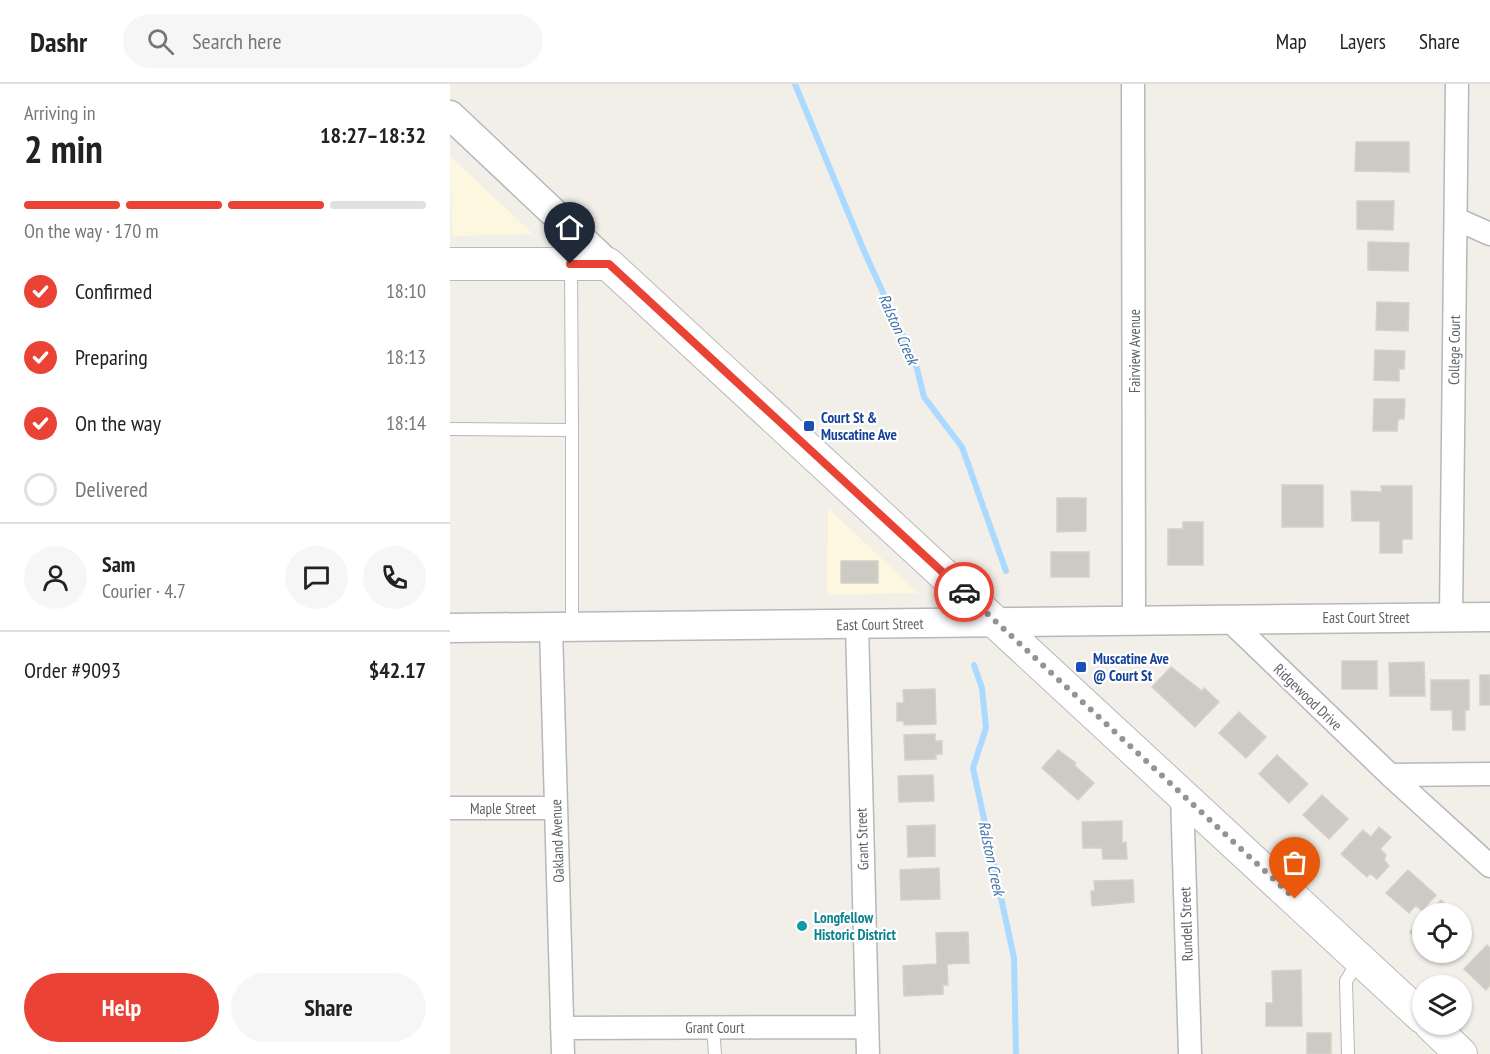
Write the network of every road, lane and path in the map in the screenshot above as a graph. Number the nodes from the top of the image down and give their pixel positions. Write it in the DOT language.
graph roads {
  1 [pos="1133,84"];
  2 [pos="1457,84"];
  3 [pos="450,115"];
  4 [pos="1455,219"];
  5 [pos="1490,234"];
  6 [pos="450,264"];
  7 [pos="570,264"];
  8 [pos="609,264"];
  9 [pos="450,429"];
  10 [pos="572,430"];
  11 [pos="1451,617"];
  12 [pos="1490,617"];
  13 [pos="1227,618"];
  14 [pos="1134,619"];
  15 [pos="996,622"];
  16 [pos="857,624"];
  17 [pos="450,628"];
  18 [pos="561,628"];
  19 [pos="1490,774"];
  20 [pos="1390,775"];
  21 [pos="1182,794"];
  22 [pos="450,808"];
  23 [pos="556,808"];
  24 [pos="1490,866"];
  25 [pos="1359,959"];
  26 [pos="1412,1008"];
  27 [pos="867,1027"];
  28 [pos="562,1028"];
  29 [pos="713,1028"];
  30 [pos="1441,1035"];
  31 [pos="563,1054"];
  32 [pos="715,1054"];
  33 [pos="868,1054"];
  34 [pos="1190,1054"];
  35 [pos="1348,1054"];
  36 [pos="1461,1054"];
  1 -- 14 [label="street, Fairview Avenue"];
  2 -- 4 [label="street, College Court"];
  3 -- 8 [label="street"];
  4 -- 5 [label="street"];
  4 -- 11 [label="street, College Court"];
  6 -- 7 [label="main road"];
  7 -- 8 [label="main road"];
  7 -- 10 [label="lane"];
  8 -- 15 [label="main road"];
  9 -- 10 [label="lane"];
  10 -- 18 [label="lane"];
  11 -- 12 [label="street, East Court Street"];
  11 -- 13 [label="street, East Court Street"];
  13 -- 14 [label="street, East Court Street"];
  13 -- 20 [label="street, Ridgewood Drive"];
  14 -- 15 [label="street, East Court Street"];
  15 -- 16 [label="street, East Court Street"];
  15 -- 21 [label="main road"];
  16 -- 18 [label="street, East Court Street"];
  16 -- 27 [label="street, Grant Street"];
  17 -- 18 [label="street, East Court Street"];
  18 -- 23 [label="street, Oakland Avenue"];
  19 -- 20 [label="street"];
  20 -- 24 [label="street, Ridgewood Drive"];
  21 -- 25 [label="main road"];
  21 -- 34 [label="street, Rundell Street"];
  22 -- 23 [label="street, Maple Street"];
  23 -- 28 [label="street, Oakland Avenue"];
  25 -- 26 [label="main road"];
  25 -- 35 [label="lane"];
  27 -- 29 [label="street, Grant Court"];
  27 -- 33 [label="street, Grant Street"];
  28 -- 29 [label="street, Grant Court"];
  28 -- 31 [label="street, Oakland Avenue"];
  29 -- 32 [label="lane"];
  30 -- 36 [label="main road"];
}
